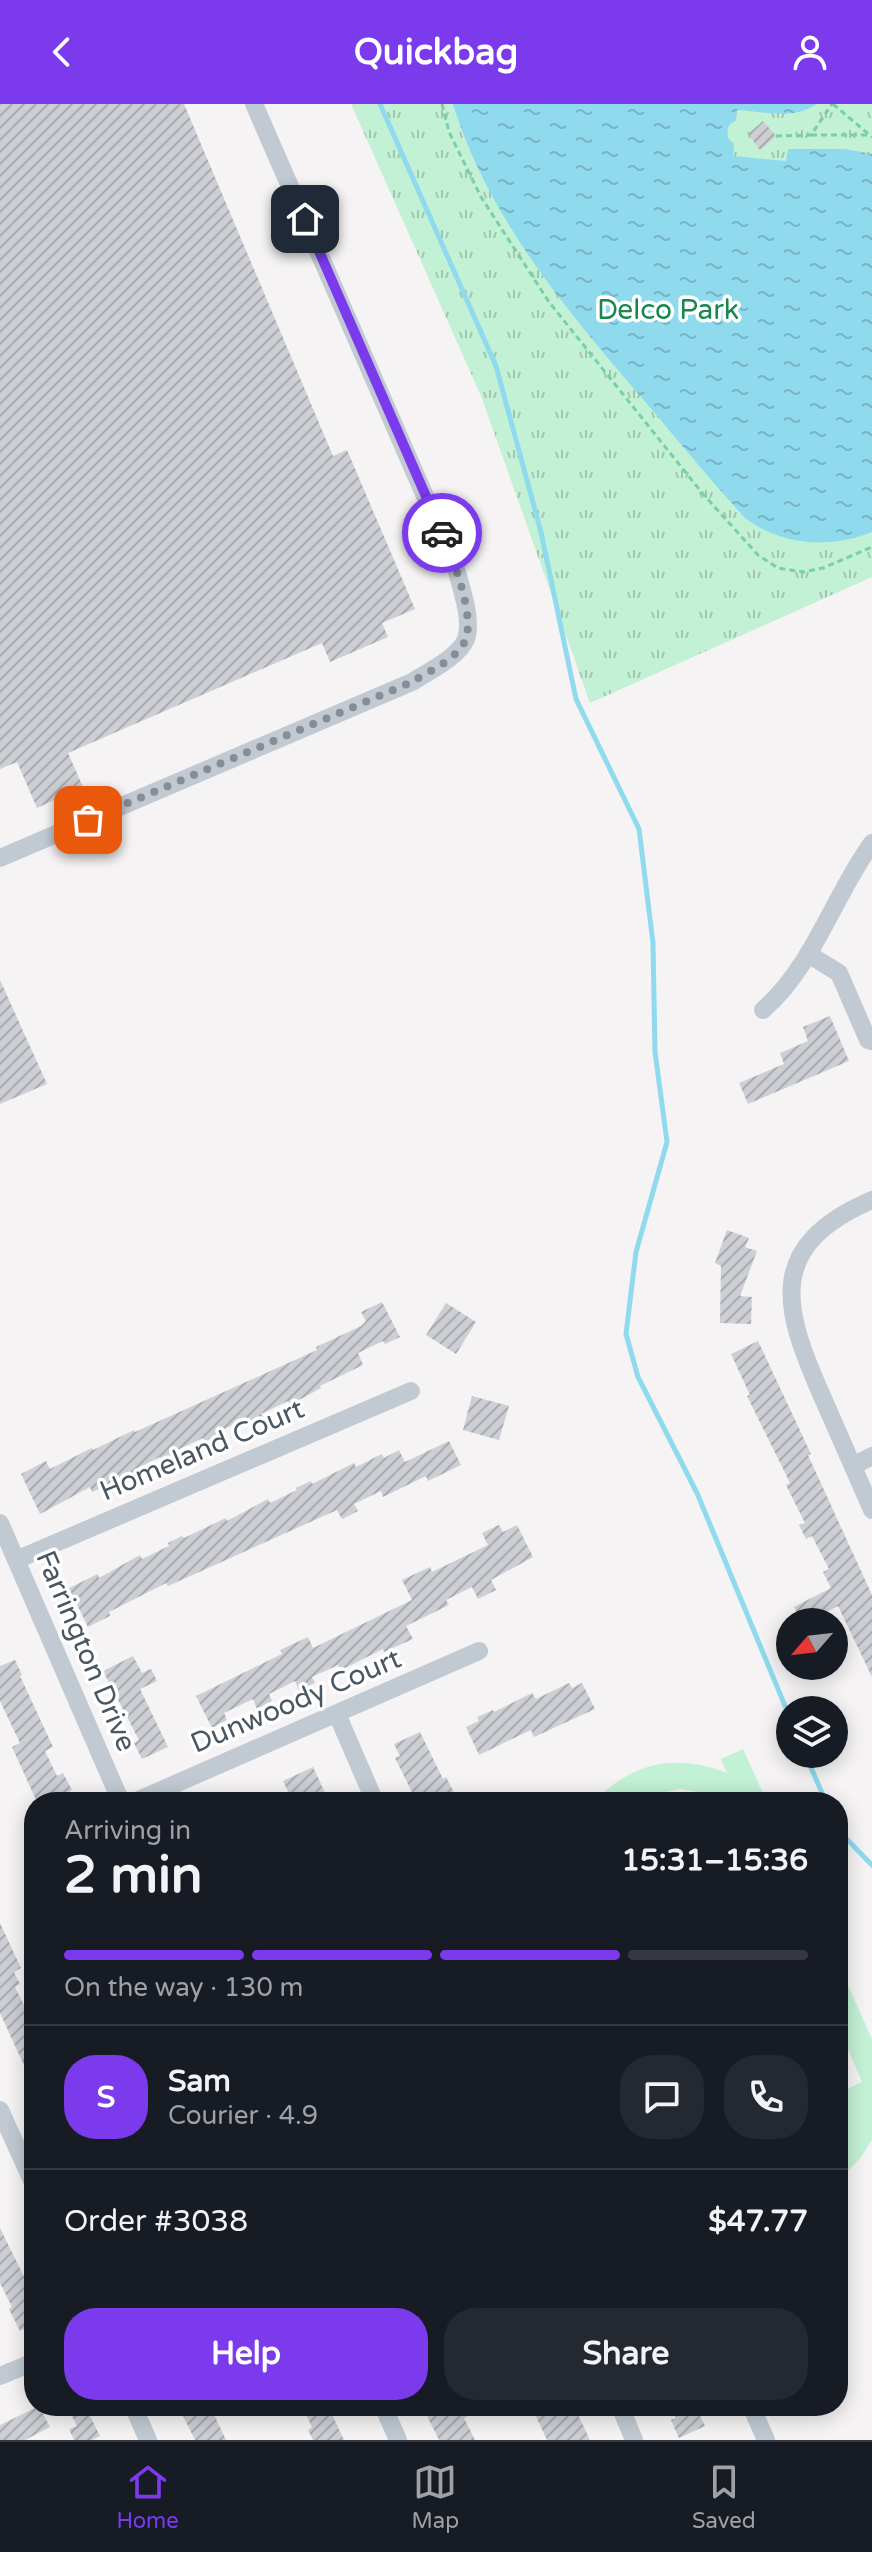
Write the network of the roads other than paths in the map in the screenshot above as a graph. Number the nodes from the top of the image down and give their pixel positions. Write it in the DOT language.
graph roads {
  1 [pos="254,104"];
  2 [pos="872,843"];
  3 [pos="0,858"];
  4 [pos="808,954"];
  5 [pos="763,1010"];
  6 [pos="872,1041"];
  7 [pos="872,1200"];
  8 [pos="411,1391"];
  9 [pos="872,1456"];
  10 [pos="853,1466"];
  11 [pos="872,1510"];
  12 [pos="0,1523"];
  13 [pos="16,1560"];
  14 [pos="479,1651"];
  15 [pos="337,1714"];
  16 [pos="117,1792"];
  17 [pos="157,1792"];
  18 [pos="371,1792"];
  19 [pos="0,2110"];
  20 [pos="24,2163"];
  21 [pos="24,2366"];
  22 [pos="0,2376"];
  23 [pos="137,2416"];
  24 [pos="387,2416"];
  25 [pos="624,2416"];
  26 [pos="755,2416"];
  27 [pos="148,2440"];
  28 [pos="398,2440"];
  29 [pos="634,2440"];
  30 [pos="766,2440"];
  1 -- 3 [label="street"];
  2 -- 4 [label="street"];
  4 -- 5 [label="street"];
  4 -- 6 [label="street"];
  7 -- 10 [label="street"];
  8 -- 13 [label="street, Homeland Court"];
  9 -- 10 [label="street"];
  10 -- 11 [label="street"];
  12 -- 13 [label="street, Farrington Drive"];
  13 -- 16 [label="street, Farrington Drive"];
  14 -- 15 [label="street, Dunwoody Court"];
  15 -- 17 [label="street, Dunwoody Court"];
  15 -- 18 [label="street"];
  19 -- 20 [label="street"];
  21 -- 22 [label="street"];
  23 -- 27 [label="street"];
  24 -- 28 [label="street"];
  25 -- 29 [label="street"];
  26 -- 30 [label="street"];
}
